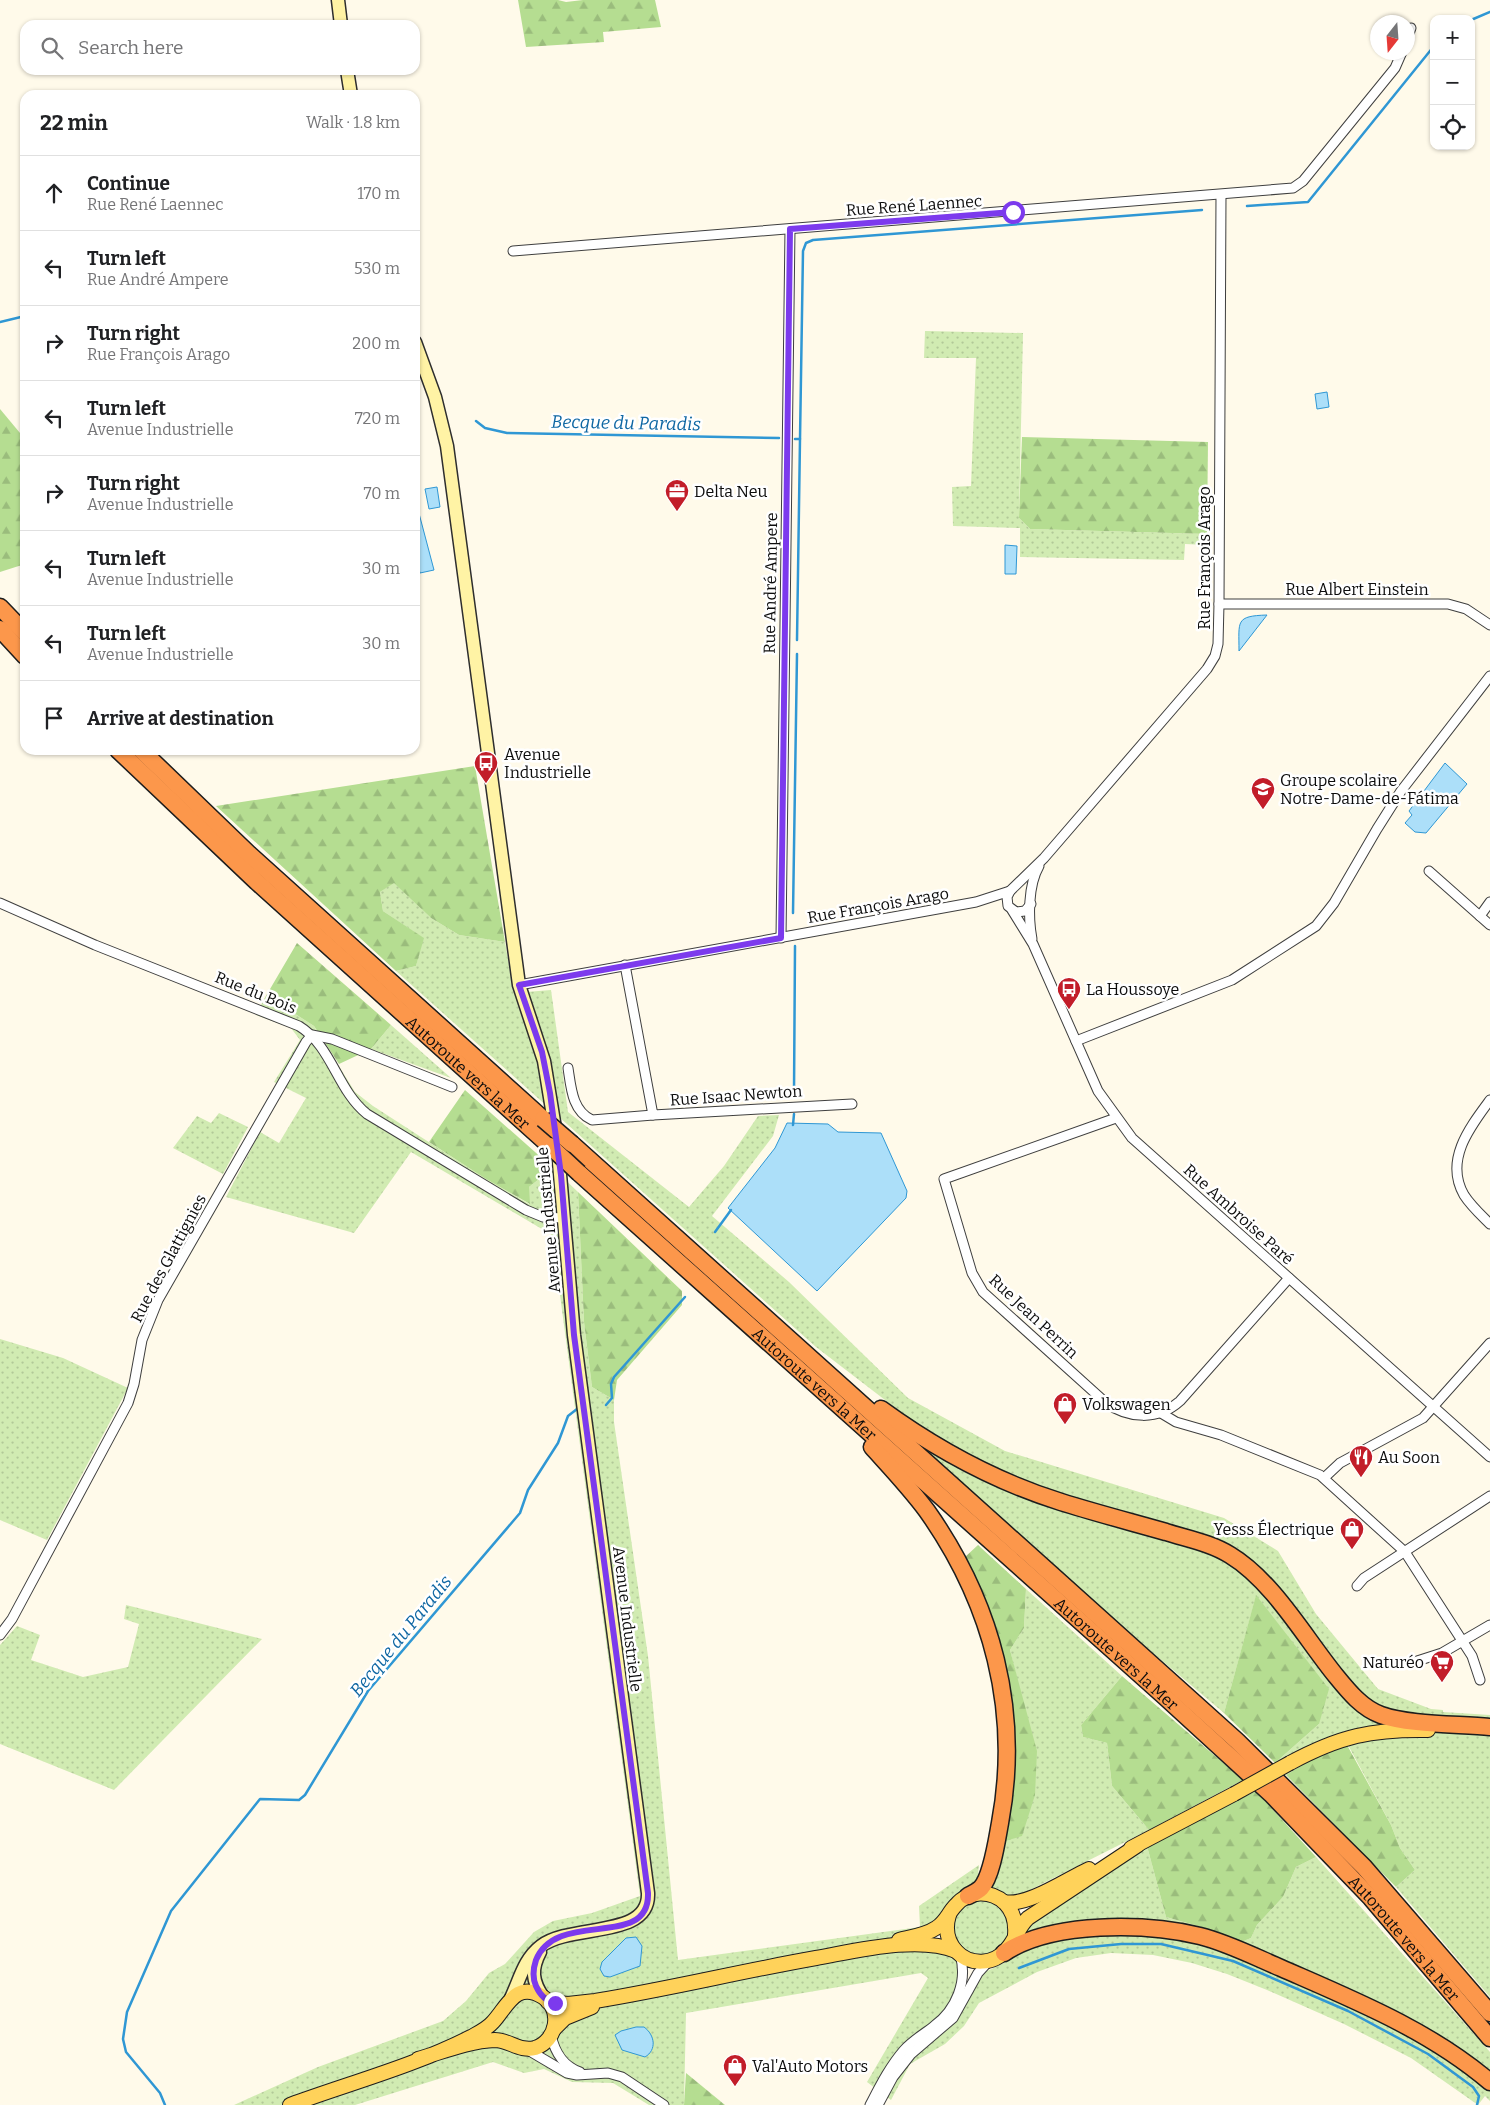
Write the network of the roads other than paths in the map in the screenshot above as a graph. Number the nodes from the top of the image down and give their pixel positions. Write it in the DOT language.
graph roads {
  1 [pos="338,0"];
  2 [pos="340,20"];
  3 [pos="1398,60"];
  4 [pos="348,75"];
  5 [pos="350,90"];
  6 [pos="1221,195"];
  7 [pos="790,229"];
  8 [pos="513,251"];
  9 [pos="420,356"];
  10 [pos="1219,604"];
  11 [pos="0,607"];
  12 [pos="1490,625"];
  13 [pos="0,629"];
  14 [pos="20,629"];
  15 [pos="20,651"];
  16 [pos="1490,676"];
  17 [pos="123,755"];
  18 [pos="146,755"];
  19 [pos="1044,858"];
  20 [pos="1429,871"];
  21 [pos="1012,890"];
  22 [pos="1031,901"];
  23 [pos="976,902"];
  24 [pos="1490,902"];
  25 [pos="0,903"];
  26 [pos="1011,909"];
  27 [pos="1480,916"];
  28 [pos="1490,925"];
  29 [pos="781,938"];
  30 [pos="1033,944"];
  31 [pos="625,966"];
  32 [pos="519,985"];
  33 [pos="312,1035"];
  34 [pos="1076,1041"];
  35 [pos="568,1068"];
  36 [pos="452,1087"];
  37 [pos="1490,1100"];
  38 [pos="852,1104"];
  39 [pos="653,1115"];
  40 [pos="1116,1118"];
  41 [pos="564,1218"];
  42 [pos="1490,1224"];
  43 [pos="1289,1278"];
  44 [pos="1490,1343"];
  45 [pos="810,1358"];
  46 [pos="1434,1406"];
  47 [pos="844,1410"];
  48 [pos="1161,1413"];
  49 [pos="1490,1457"];
  50 [pos="1324,1478"];
  51 [pos="1490,1496"];
  52 [pos="1405,1552"];
  53 [pos="1357,1586"];
  54 [pos="1490,1625"];
  55 [pos="0,1635"];
  56 [pos="1463,1641"];
  57 [pos="1414,1662"];
  58 [pos="1480,1680"];
  59 [pos="1487,1731"];
  60 [pos="1138,1845"];
  61 [pos="968,1896"];
  62 [pos="1004,1902"];
  63 [pos="949,1915"];
  64 [pos="1014,1935"];
  65 [pos="548,1942"];
  66 [pos="855,1952"];
  67 [pos="958,1953"];
  68 [pos="997,1957"];
  69 [pos="628,1995"];
  70 [pos="511,1998"];
  71 [pos="545,1999"];
  72 [pos="502,2009"];
  73 [pos="1490,2013"];
  74 [pos="553,2032"];
  75 [pos="1490,2038"];
  76 [pos="519,2047"];
  77 [pos="418,2059"];
  78 [pos="590,2074"];
  79 [pos="1490,2082"];
  80 [pos="290,2105"];
  81 [pos="664,2105"];
  82 [pos="870,2105"];
  83 [pos="878,2105"];
  1 -- 2 [label="street"];
  3 -- 6 [label="street, Rue René Laennec"];
  4 -- 5 [label="street"];
  6 -- 7 [label="street, Rue René Laennec"];
  6 -- 10 [label="street, Rue François Arago"];
  7 -- 8 [label="street, Rue René Laennec"];
  7 -- 29 [label="street, Rue André Ampere"];
  9 -- 32 [label="street, Avenue Industrielle"];
  10 -- 12 [label="street, Rue Albert Einstein"];
  10 -- 19 [label="street, Rue François Arago"];
  11 -- 14 [label="highway"];
  13 -- 15 [label="highway"];
  16 -- 34 [label="street"];
  17 -- 47 [label="highway, Autoroute vers la Mer, bridge"];
  18 -- 45 [label="highway, bridge"];
  19 -- 21 [label="street, Rue François Arago"];
  19 -- 22 [label="street, Rue François Arago"];
  20 -- 27 [label="street"];
  21 -- 22 [label="street"];
  21 -- 23 [label="street, Rue François Arago"];
  21 -- 26 [label="street"];
  22 -- 26 [label="street"];
  22 -- 30 [label="street, Rue Ambroise Paré"];
  23 -- 26 [label="street, Rue François Arago"];
  23 -- 29 [label="street, Rue François Arago"];
  24 -- 27 [label="street"];
  25 -- 33 [label="street, Rue du Bois"];
  26 -- 30 [label="street, Rue Ambroise Paré"];
  27 -- 28 [label="street"];
  29 -- 31 [label="street, Rue François Arago"];
  30 -- 34 [label="street, Rue Ambroise Paré"];
  31 -- 32 [label="street, Rue François Arago"];
  31 -- 39 [label="street, Rue Isaac Newton"];
  32 -- 41 [label="street, Avenue Industrielle"];
  33 -- 36 [label="street"];
  33 -- 41 [label="street, Rue du Bois"];
  33 -- 55 [label="street, Rue des Glattignies"];
  34 -- 40 [label="street, Rue Ambroise Paré"];
  35 -- 39 [label="street"];
  37 -- 42 [label="street"];
  38 -- 39 [label="street, Rue Isaac Newton"];
  40 -- 43 [label="street, Rue Ambroise Paré"];
  40 -- 48 [label="street, Rue Jean Perrin"];
  41 -- 65 [label="street, Avenue Industrielle"];
  43 -- 46 [label="street, Rue Ambroise Paré"];
  43 -- 48 [label="street, Rue Jean Perrin"];
  44 -- 46 [label="street"];
  45 -- 59 [label="highway"];
  45 -- 73 [label="highway"];
  46 -- 49 [label="street, Rue Ambroise Paré"];
  46 -- 50 [label="street"];
  47 -- 61 [label="highway"];
  47 -- 75 [label="highway, Autoroute vers la Mer"];
  48 -- 50 [label="street"];
  50 -- 52 [label="street"];
  51 -- 52 [label="street"];
  52 -- 53 [label="street"];
  52 -- 56 [label="street"];
  54 -- 56 [label="street"];
  56 -- 57 [label="street"];
  56 -- 58 [label="street"];
  59 -- 60 [label="main road, bridge"];
  60 -- 62 [label="main road"];
  60 -- 64 [label="main road"];
  61 -- 62 [label="main road"];
  61 -- 63 [label="main road"];
  62 -- 64 [label="main road"];
  63 -- 66 [label="main road"];
  63 -- 67 [label="main road"];
  64 -- 68 [label="main road"];
  65 -- 70 [label="street, Avenue Industrielle"];
  65 -- 71 [label="street"];
  66 -- 67 [label="main road"];
  66 -- 69 [label="main road"];
  67 -- 68 [label="main road"];
  67 -- 82 [label="street"];
  68 -- 79 [label="highway"];
  68 -- 83 [label="street"];
  69 -- 71 [label="main road"];
  69 -- 74 [label="main road"];
  70 -- 71 [label="main road"];
  70 -- 72 [label="main road"];
  71 -- 74 [label="main road"];
  72 -- 76 [label="main road"];
  72 -- 77 [label="main road"];
  74 -- 76 [label="main road"];
  74 -- 78 [label="street"];
  76 -- 77 [label="main road"];
  76 -- 78 [label="street"];
  77 -- 80 [label="main road"];
  78 -- 81 [label="street"];
}
